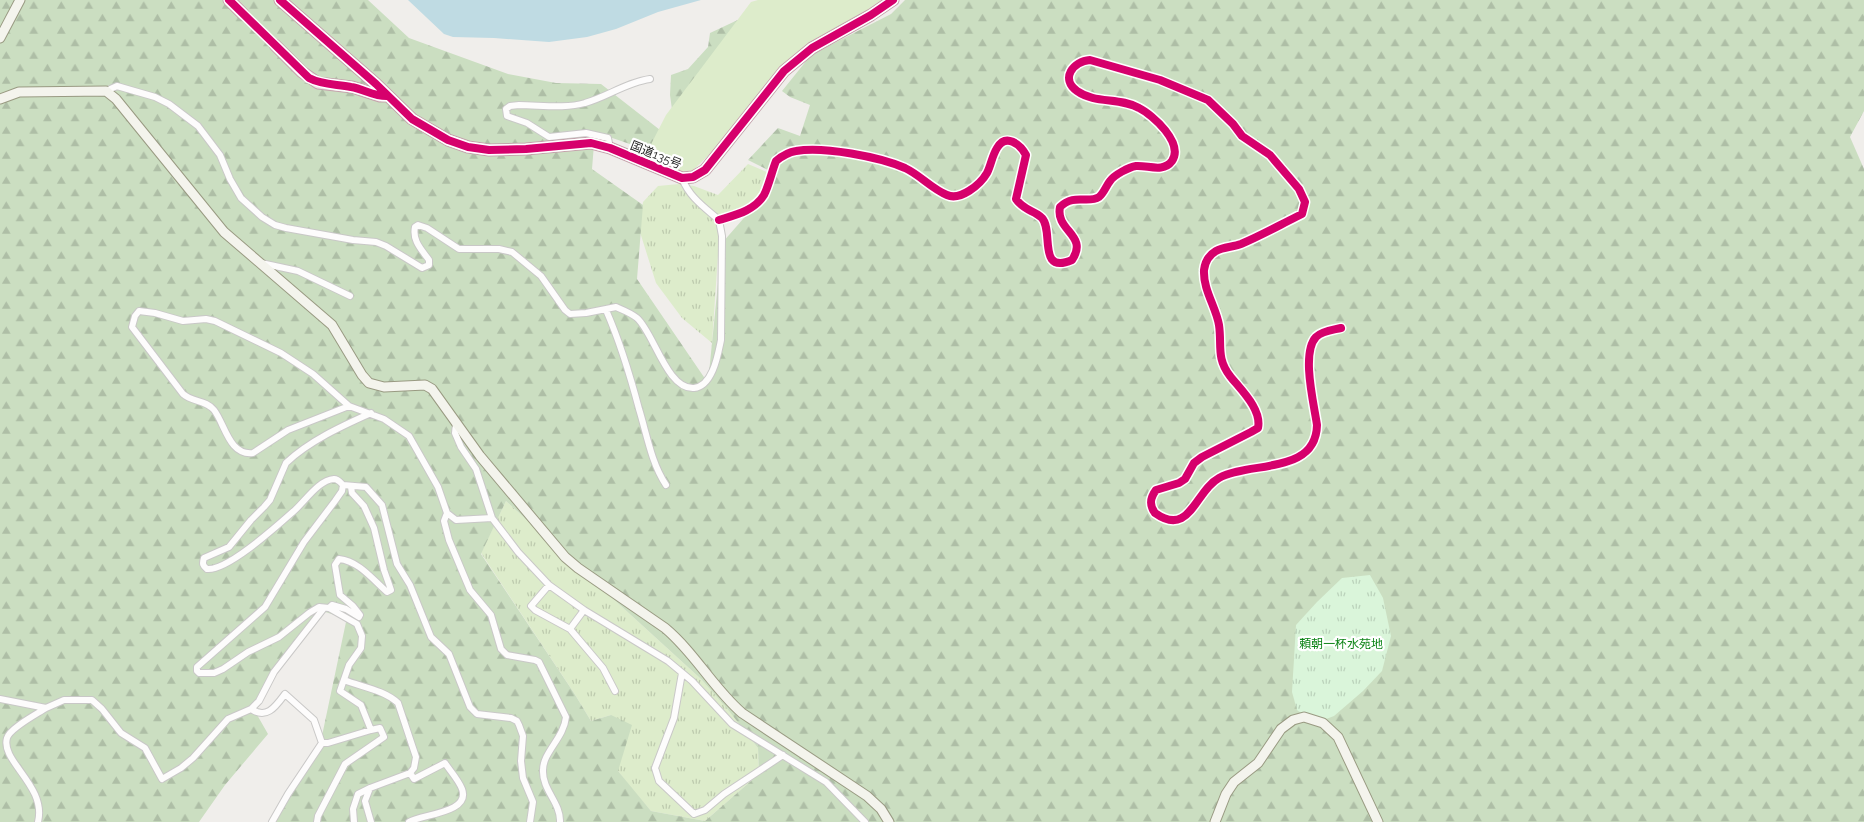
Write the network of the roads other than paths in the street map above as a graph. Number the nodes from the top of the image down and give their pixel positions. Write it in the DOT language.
graph roads {
  1 [pos="20,0"];
  2 [pos="229,0"];
  3 [pos="280,0"];
  4 [pos="892,0"];
  5 [pos="243,14"];
  6 [pos="0,38"];
  7 [pos="275,45"];
  8 [pos="650,79"];
  9 [pos="106,91"];
  10 [pos="388,96"];
  11 [pos="0,99"];
  12 [pos="610,148"];
  13 [pos="682,178"];
  14 [pos="719,220"];
  15 [pos="258,263"];
  16 [pos="350,296"];
  17 [pos="606,310"];
  18 [pos="1341,328"];
  19 [pos="349,406"];
  20 [pos="371,413"];
  21 [pos="457,422"];
  22 [pos="666,485"];
  23 [pos="343,486"];
  24 [pos="351,486"];
  25 [pos="447,513"];
  26 [pos="492,518"];
  27 [pos="549,585"];
  28 [pos="326,608"];
  29 [pos="584,610"];
  30 [pos="570,630"];
  31 [pos="682,673"];
  32 [pos="344,680"];
  33 [pos="615,691"];
  34 [pos="0,699"];
  35 [pos="46,708"];
  36 [pos="251,709"];
  37 [pos="371,730"];
  38 [pos="322,743"];
  39 [pos="783,755"];
  40 [pos="410,773"];
  41 [pos="370,788"];
  42 [pos="38,822"];
  43 [pos="272,822"];
  44 [pos="317,822"];
  45 [pos="354,822"];
  46 [pos="371,822"];
  47 [pos="409,822"];
  48 [pos="530,822"];
  49 [pos="560,822"];
  50 [pos="865,822"];
  51 [pos="889,822"];
  52 [pos="1216,822"];
  53 [pos="1378,822"];
  1 -- 6 [label="street"];
  2 -- 5 [label="highway"];
  3 -- 10 [label="highway, 国道135号"];
  4 -- 13 [label="highway, 国道135号"];
  7 -- 10 [label="highway"];
  8 -- 12 [label="street"];
  9 -- 11 [label="street"];
  9 -- 15 [label="street"];
  9 -- 17 [label="street"];
  10 -- 12 [label="highway, 国道135号"];
  12 -- 13 [label="highway, 国道135号"];
  13 -- 14 [label="street"];
  14 -- 17 [label="street"];
  14 -- 18 [label="street"];
  15 -- 16 [label="street"];
  15 -- 21 [label="street"];
  17 -- 22 [label="street"];
  19 -- 19 [label="street"];
  19 -- 20 [label="street"];
  20 -- 23 [label="street"];
  20 -- 25 [label="street"];
  21 -- 26 [label="street"];
  21 -- 51 [label="street"];
  23 -- 24 [label="street"];
  23 -- 28 [label="street"];
  24 -- 28 [label="street"];
  24 -- 48 [label="street"];
  25 -- 26 [label="street"];
  25 -- 49 [label="street"];
  26 -- 27 [label="street"];
  27 -- 29 [label="street"];
  27 -- 30 [label="street"];
  28 -- 32 [label="street"];
  28 -- 36 [label="street"];
  29 -- 30 [label="street"];
  29 -- 31 [label="street"];
  30 -- 33 [label="street"];
  31 -- 39 [label="street"];
  31 -- 39 [label="street"];
  32 -- 37 [label="street"];
  32 -- 40 [label="street"];
  34 -- 35 [label="street"];
  35 -- 36 [label="street"];
  35 -- 42 [label="street"];
  36 -- 38 [label="street"];
  37 -- 38 [label="street"];
  37 -- 44 [label="street"];
  38 -- 43 [label="street"];
  39 -- 50 [label="street"];
  40 -- 41 [label="street"];
  40 -- 47 [label="street"];
  41 -- 45 [label="street"];
  41 -- 46 [label="street"];
  52 -- 53 [label="street"];
}
